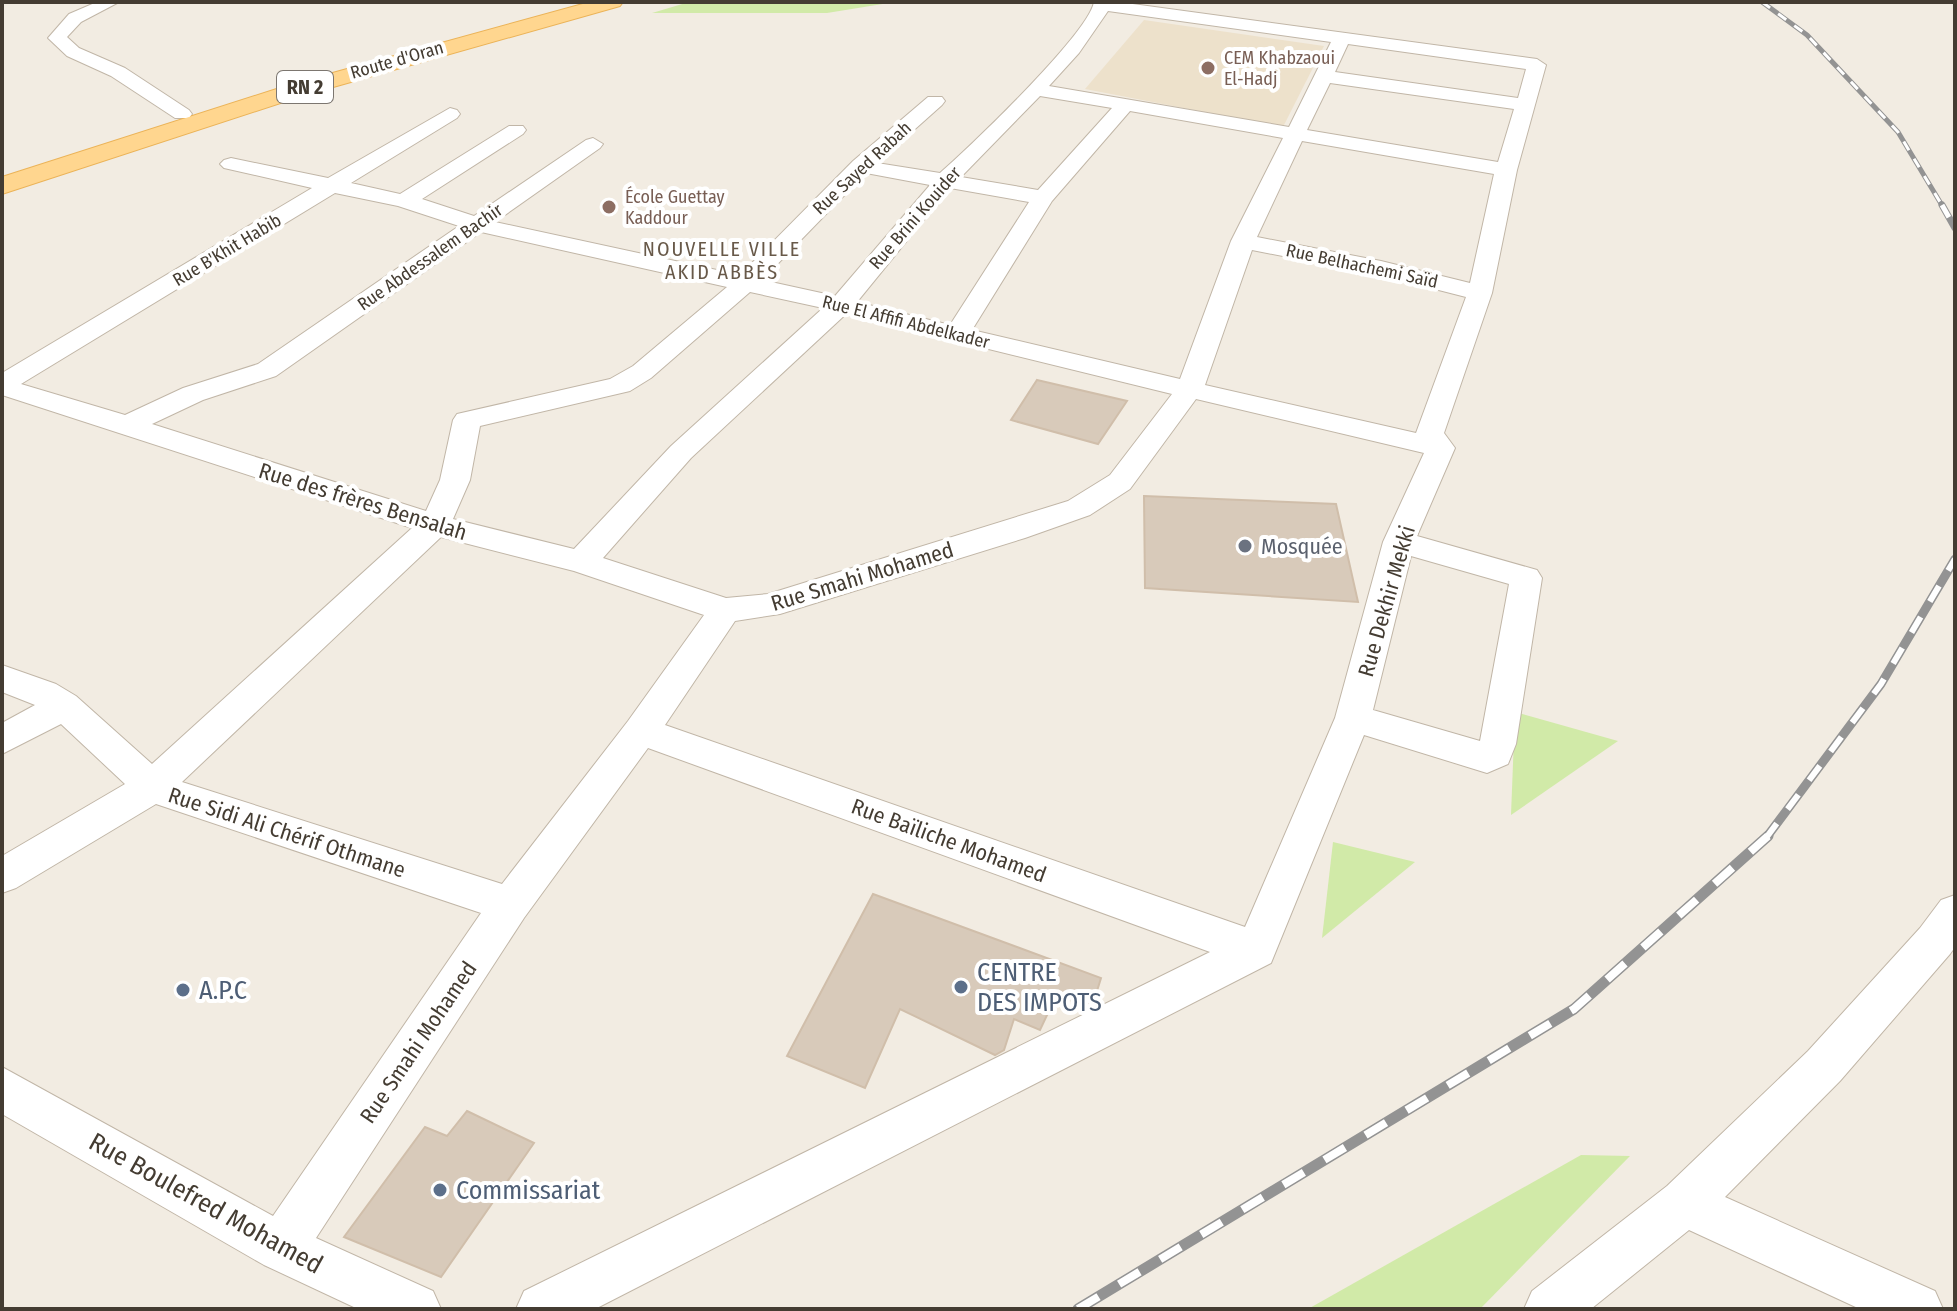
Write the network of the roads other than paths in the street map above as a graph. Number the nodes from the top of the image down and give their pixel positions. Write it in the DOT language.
graph roads {
  1 [pos="111,2"];
  2 [pos="578,2"];
  3 [pos="613,2"];
  4 [pos="1102,4"];
  5 [pos="1342,38"];
  6 [pos="1322,76"];
  7 [pos="1034,89"];
  8 [pos="935,101"];
  9 [pos="1126,104"];
  10 [pos="1525,105"];
  11 [pos="182,114"];
  12 [pos="450,114"];
  13 [pos="516,130"];
  14 [pos="1296,135"];
  15 [pos="593,144"];
  16 [pos="231,164"];
  17 [pos="861,166"];
  18 [pos="1506,170"];
  19 [pos="2,173"];
  20 [pos="944,181"];
  21 [pos="2,186"];
  22 [pos="332,187"];
  23 [pos="1043,198"];
  24 [pos="404,201"];
  25 [pos="478,225"];
  26 [pos="1243,241"];
  27 [pos="745,284"];
  28 [pos="1480,293"];
  29 [pos="841,305"];
  30 [pos="956,335"];
  31 [pos="2,385"];
  32 [pos="1190,389"];
  33 [pos="124,426"];
  34 [pos="1441,448"];
  35 [pos="435,525"];
  36 [pos="1399,542"];
  37 [pos="581,562"];
  38 [pos="725,610"];
  39 [pos="2,678"];
  40 [pos="64,706"];
  41 [pos="1353,718"];
  42 [pos="641,731"];
  43 [pos="2,740"];
  44 [pos="152,787"];
  45 [pos="2,876"];
  46 [pos="510,905"];
  47 [pos="1955,913"];
  48 [pos="1256,950"];
  49 [pos="2,1089"];
  50 [pos="1684,1203"];
  51 [pos="281,1248"];
  52 [pos="415,1309"];
  53 [pos="542,1309"];
  54 [pos="1550,1309"];
  55 [pos="1917,1309"];
  1 -- 11 [label="street"];
  2 -- 11 [label="main road, Route d'Oran / RN 2"];
  3 -- 21 [label="main road, Route d'Oran / RN 2"];
  4 -- 5 [label="street"];
  4 -- 7 [label="street, Rue Brini Kouider"];
  5 -- 6 [label="street, Rue Smahi Mohamed"];
  5 -- 10 [label="street"];
  6 -- 10 [label="street"];
  6 -- 14 [label="street, Rue Smahi Mohamed"];
  7 -- 9 [label="street"];
  7 -- 20 [label="street, Rue Brini Kouider"];
  8 -- 17 [label="street, Rue Sayed Rabah"];
  9 -- 14 [label="street"];
  9 -- 23 [label="street"];
  10 -- 18 [label="street"];
  11 -- 19 [label="main road, Route d'Oran / RN 2"];
  12 -- 22 [label="street, Rue B'Khit Habib"];
  13 -- 24 [label="street"];
  14 -- 18 [label="street"];
  14 -- 26 [label="street, Rue Smahi Mohamed"];
  15 -- 25 [label="street, Rue Abdessalem Bachir"];
  16 -- 22 [label="street, Rue El Affifi Abdelkader"];
  17 -- 20 [label="street"];
  17 -- 27 [label="street, Rue Sayed Rabah"];
  18 -- 28 [label="street"];
  20 -- 23 [label="street"];
  20 -- 29 [label="street, Rue Brini Kouider"];
  22 -- 24 [label="street, Rue El Affifi Abdelkader"];
  22 -- 31 [label="street, Rue B'Khit Habib"];
  23 -- 30 [label="street"];
  24 -- 25 [label="street, Rue El Affifi Abdelkader"];
  25 -- 27 [label="street, Rue El Affifi Abdelkader"];
  25 -- 33 [label="street, Rue Abdessalem Bachir"];
  26 -- 28 [label="street, Rue Belhachemi Saïd"];
  26 -- 32 [label="street, Rue Smahi Mohamed"];
  27 -- 29 [label="street, Rue El Affifi Abdelkader"];
  27 -- 35 [label="street, Rue Sayed Rabah"];
  28 -- 34 [label="street"];
  29 -- 30 [label="street, Rue El Affifi Abdelkader"];
  29 -- 37 [label="street, Rue Brini Kouider"];
  30 -- 32 [label="street, Rue El Affifi Abdelkader"];
  31 -- 33 [label="street, Rue des frères Bensalah"];
  32 -- 34 [label="street, Rue El Affifi Abdelkader"];
  32 -- 38 [label="street, Rue Smahi Mohamed"];
  33 -- 35 [label="street, Rue des frères Bensalah"];
  34 -- 36 [label="street, Rue Dekhir Mekki"];
  35 -- 37 [label="street, Rue des frères Bensalah"];
  35 -- 44 [label="street"];
  36 -- 41 [label="street, Rue Dekhir Mekki"];
  36 -- 41 [label="street"];
  37 -- 38 [label="street, Rue des frères Bensalah"];
  38 -- 42 [label="street, Rue Smahi Mohamed"];
  39 -- 40 [label="street, Rue Sidi Ali Chérif Othmane"];
  40 -- 43 [label="street"];
  40 -- 44 [label="street, Rue Sidi Ali Chérif Othmane"];
  41 -- 48 [label="street, Rue Dekhir Mekki"];
  42 -- 46 [label="street, Rue Smahi Mohamed"];
  42 -- 48 [label="street, Rue Baïliche Mohamed"];
  44 -- 45 [label="street"];
  44 -- 46 [label="street, Rue Sidi Ali Chérif Othmane"];
  46 -- 51 [label="street, Rue Smahi Mohamed"];
  47 -- 50 [label="street"];
  48 -- 53 [label="street"];
  49 -- 51 [label="street, Rue Boulefred Mohamed"];
  50 -- 54 [label="street"];
  50 -- 55 [label="street"];
  51 -- 52 [label="street, Rue Boulefred Mohamed"];
}
